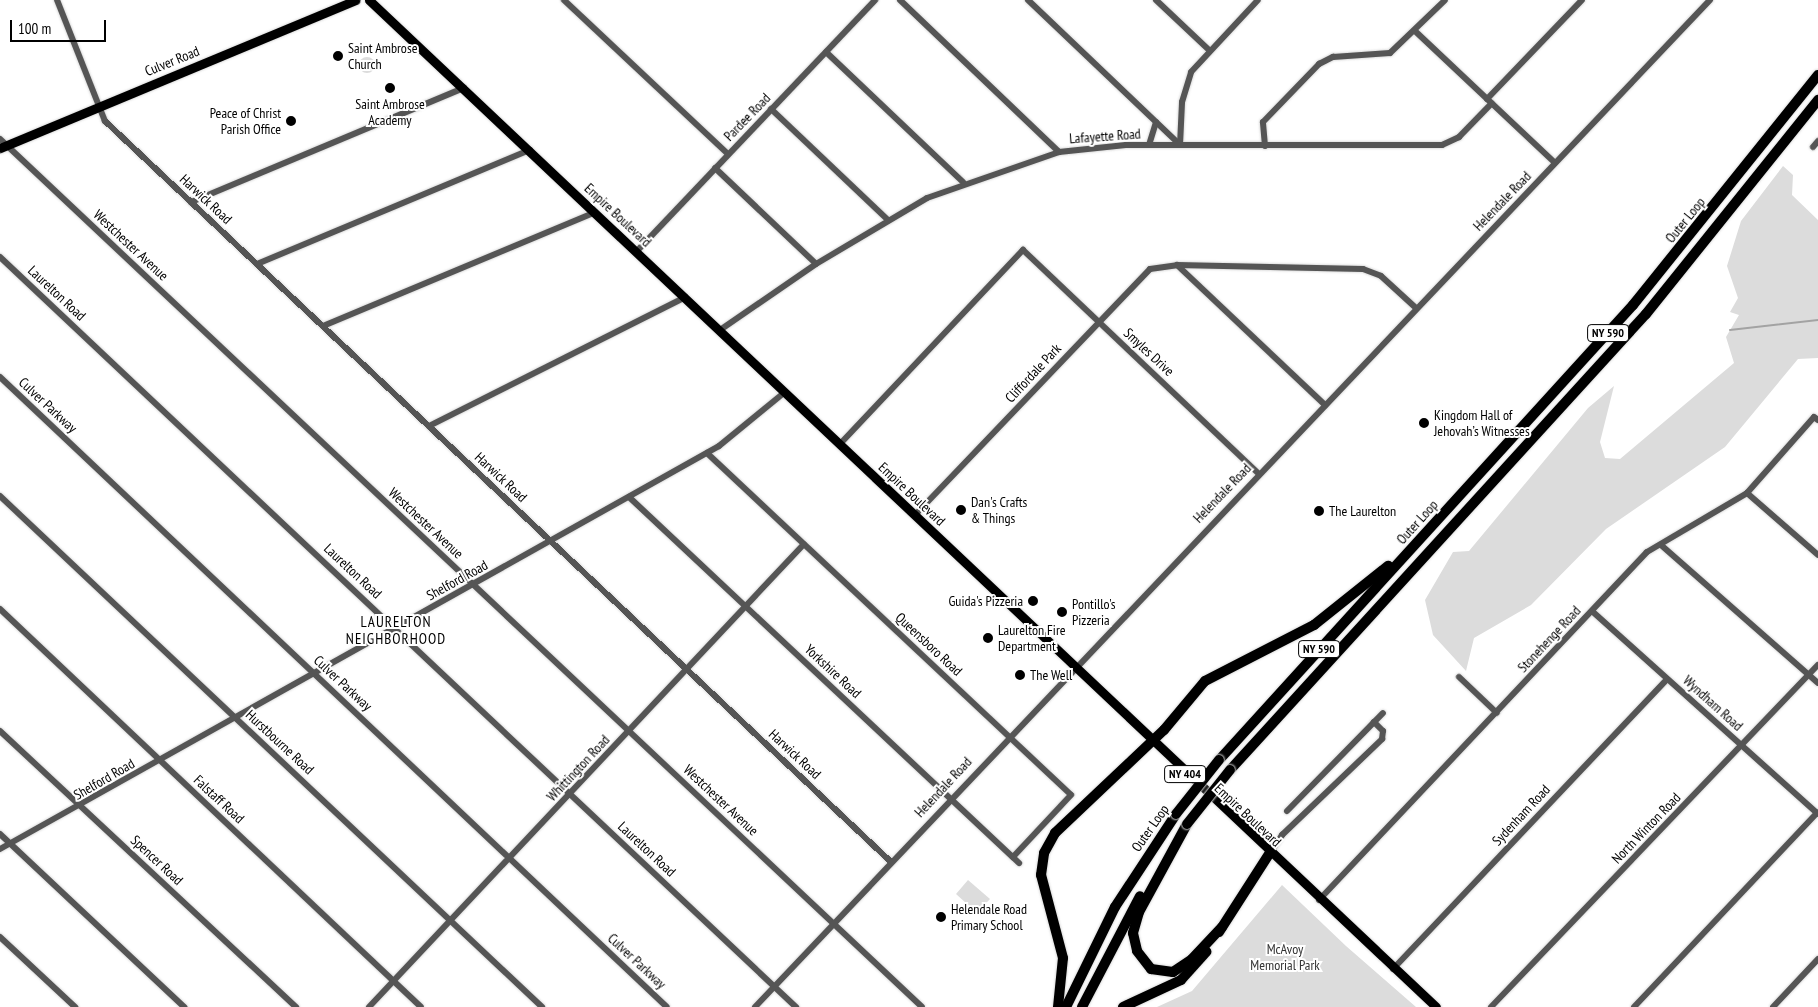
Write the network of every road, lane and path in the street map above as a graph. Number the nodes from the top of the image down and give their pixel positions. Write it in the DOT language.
graph roads {
  1 [pos="57,0"];
  2 [pos="355,0"];
  3 [pos="369,0"];
  4 [pos="564,0"];
  5 [pos="875,0"];
  6 [pos="900,0"];
  7 [pos="1028,0"];
  8 [pos="1156,0"];
  9 [pos="1258,0"];
  10 [pos="1445,0"];
  11 [pos="1582,0"];
  12 [pos="1710,0"];
  13 [pos="1415,31"];
  14 [pos="1209,50"];
  15 [pos="826,52"];
  16 [pos="1818,70"];
  17 [pos="1818,75"];
  18 [pos="464,88"];
  19 [pos="1818,100"];
  20 [pos="1490,101"];
  21 [pos="98,107"];
  22 [pos="771,109"];
  23 [pos="1784,117"];
  24 [pos="1156,122"];
  25 [pos="2,144"];
  26 [pos="1149,145"];
  27 [pos="1180,145"];
  28 [pos="1265,146"];
  29 [pos="530,150"];
  30 [pos="1059,152"];
  31 [pos="728,154"];
  32 [pos="1555,163"];
  33 [pos="715,168"];
  34 [pos="963,182"];
  35 [pos="191,202"];
  36 [pos="595,212"];
  37 [pos="888,220"];
  38 [pos="637,251"];
  39 [pos="0,257"];
  40 [pos="258,264"];
  41 [pos="816,264"];
  42 [pos="1177,265"];
  43 [pos="685,297"];
  44 [pos="1416,308"];
  45 [pos="1099,322"];
  46 [pos="323,326"];
  47 [pos="720,330"];
  48 [pos="0,377"];
  49 [pos="785,392"];
  50 [pos="1325,405"];
  51 [pos="1816,419"];
  52 [pos="429,426"];
  53 [pos="840,444"];
  54 [pos="707,453"];
  55 [pos="1258,473"];
  56 [pos="1747,493"];
  57 [pos="0,496"];
  58 [pos="629,497"];
  59 [pos="916,515"];
  60 [pos="1419,540"];
  61 [pos="551,541"];
  62 [pos="804,544"];
  63 [pos="1661,545"];
  64 [pos="1818,555"];
  65 [pos="473,585"];
  66 [pos="746,607"];
  67 [pos="0,609"];
  68 [pos="1593,612"];
  69 [pos="396,629"];
  70 [pos="1818,665"];
  71 [pos="1074,667"];
  72 [pos="687,669"];
  73 [pos="315,674"];
  74 [pos="1809,675"];
  75 [pos="1458,678"];
  76 [pos="1667,679"];
  77 [pos="1818,683"];
  78 [pos="1383,713"];
  79 [pos="1497,713"];
  80 [pos="236,719"];
  81 [pos="1374,722"];
  82 [pos="0,731"];
  83 [pos="628,732"];
  84 [pos="1008,736"];
  85 [pos="1151,742"];
  86 [pos="1742,746"];
  87 [pos="161,761"];
  88 [pos="570,794"];
  89 [pos="950,798"];
  90 [pos="82,807"];
  91 [pos="1817,813"];
  92 [pos="1300,818"];
  93 [pos="1187,824"];
  94 [pos="0,834"];
  95 [pos="10,844"];
  96 [pos="0,850"];
  97 [pos="1269,854"];
  98 [pos="1013,857"];
  99 [pos="510,858"];
  100 [pos="891,862"];
  101 [pos="1019,863"];
  102 [pos="1319,900"];
  103 [pos="450,921"];
  104 [pos="834,923"];
  105 [pos="1222,927"];
  106 [pos="0,937"];
  107 [pos="1818,959"];
  108 [pos="1393,969"];
  109 [pos="394,981"];
  110 [pos="774,986"];
  111 [pos="1422,994"];
  112 [pos="75,1007"];
  113 [pos="184,1007"];
  114 [pos="296,1007"];
  115 [pos="369,1007"];
  116 [pos="421,1007"];
  117 [pos="542,1007"];
  118 [pos="667,1007"];
  119 [pos="755,1007"];
  120 [pos="796,1007"];
  121 [pos="922,1007"];
  122 [pos="1058,1007"];
  123 [pos="1066,1007"];
  124 [pos="1082,1007"];
  125 [pos="1123,1007"];
  126 [pos="1429,1007"];
  127 [pos="1436,1007"];
  128 [pos="1491,1007"];
  129 [pos="1634,1007"];
  130 [pos="1773,1007"];
  1 -- 21 [label="street, Harwick Road"];
  2 -- 21 [label="main road, Culver Road"];
  3 -- 18 [label="main road, Empire Boulevard"];
  4 -- 31 [label="street"];
  5 -- 15 [label="street, Pardee Road"];
  6 -- 30 [label="street"];
  7 -- 24 [label="street"];
  8 -- 14 [label="street"];
  9 -- 14 [label="street"];
  10 -- 13 [label="street"];
  11 -- 20 [label="street, Lafayette Road"];
  12 -- 32 [label="street, Helendale Road"];
  13 -- 20 [label="street"];
  13 -- 28 [label="street"];
  14 -- 27 [label="street"];
  15 -- 22 [label="street, Pardee Road"];
  15 -- 34 [label="street"];
  16 -- 23 [label="highway"];
  17 -- 23 [label="highway, Outer Loop / NY 590"];
  18 -- 29 [label="main road, Empire Boulevard"];
  18 -- 35 [label="street"];
  19 -- 93 [label="highway, Outer Loop / NY 590, bridge"];
  20 -- 28 [label="street, Lafayette Road"];
  20 -- 32 [label="street"];
  21 -- 25 [label="main road, Culver Road"];
  21 -- 35 [label="street, Harwick Road"];
  22 -- 31 [label="street, Pardee Road"];
  22 -- 37 [label="street"];
  23 -- 60 [label="highway, Outer Loop / NY 590"];
  24 -- 26 [label="street"];
  24 -- 27 [label="street"];
  25 -- 65 [label="street, Westchester Avenue"];
  26 -- 27 [label="street, Lafayette Road"];
  26 -- 30 [label="street, Lafayette Road"];
  27 -- 28 [label="street, Lafayette Road"];
  29 -- 36 [label="main road, Empire Boulevard"];
  29 -- 40 [label="street"];
  30 -- 34 [label="street, Lafayette Road"];
  31 -- 33 [label="street, Pardee Road"];
  32 -- 44 [label="street, Helendale Road"];
  33 -- 38 [label="street, Pardee Road"];
  33 -- 41 [label="street"];
  34 -- 37 [label="street, Lafayette Road"];
  35 -- 40 [label="street, Harwick Road"];
  36 -- 38 [label="main road, Empire Boulevard"];
  36 -- 46 [label="street"];
  37 -- 41 [label="street, Lafayette Road"];
  38 -- 43 [label="main road, Empire Boulevard"];
  39 -- 69 [label="street, Laurelton Road"];
  40 -- 46 [label="street, Harwick Road"];
  41 -- 47 [label="street, Lafayette Road"];
  42 -- 44 [label="street, Cliffordale Park"];
  42 -- 45 [label="street, Cliffordale Park"];
  42 -- 50 [label="street"];
  43 -- 47 [label="main road, Empire Boulevard"];
  43 -- 52 [label="street"];
  44 -- 50 [label="street, Helendale Road"];
  45 -- 53 [label="street, Smyles Drive"];
  45 -- 55 [label="street, Smyles Drive"];
  45 -- 59 [label="street, Cliffordale Park"];
  46 -- 52 [label="street, Harwick Road"];
  47 -- 49 [label="main road, Empire Boulevard"];
  48 -- 73 [label="street, Culver Parkway"];
  49 -- 53 [label="main road, Empire Boulevard"];
  49 -- 54 [label="street, Shelford Road"];
  50 -- 55 [label="street, Helendale Road"];
  51 -- 56 [label="street, Stonehenge Road"];
  52 -- 61 [label="street, Harwick Road"];
  53 -- 59 [label="main road, Empire Boulevard"];
  54 -- 58 [label="street, Shelford Road"];
  54 -- 62 [label="street, Queensboro Road"];
  55 -- 71 [label="street, Helendale Road"];
  56 -- 63 [label="street, Stonehenge Road"];
  56 -- 64 [label="street"];
  57 -- 80 [label="street, Hurstbourne Road"];
  58 -- 61 [label="street, Shelford Road"];
  58 -- 66 [label="street, Yorkshire Road"];
  59 -- 71 [label="main road, Empire Boulevard"];
  60 -- 85 [label="highway"];
  60 -- 123 [label="highway, Outer Loop / NY 590, bridge"];
  61 -- 65 [label="street, Shelford Road"];
  61 -- 72 [label="street, Harwick Road"];
  62 -- 66 [label="street, Whittington Road"];
  62 -- 84 [label="street, Queensboro Road"];
  63 -- 68 [label="street, Stonehenge Road"];
  63 -- 74 [label="street"];
  65 -- 69 [label="street, Shelford Road"];
  65 -- 83 [label="street, Westchester Avenue"];
  66 -- 72 [label="street, Whittington Road"];
  66 -- 89 [label="street, Yorkshire Road"];
  67 -- 87 [label="street, Falstaff Road"];
  68 -- 76 [label="street, Wyndham Road"];
  68 -- 79 [label="street, Stonehenge Road"];
  69 -- 73 [label="street, Shelford Road"];
  69 -- 88 [label="street, Laurelton Road"];
  70 -- 74 [label="street, North Winton Road"];
  71 -- 84 [label="street, Helendale Road"];
  71 -- 85 [label="main road, Empire Boulevard"];
  72 -- 83 [label="street, Whittington Road"];
  72 -- 100 [label="street, Harwick Road"];
  73 -- 80 [label="street, Shelford Road"];
  73 -- 99 [label="street, Culver Parkway"];
  74 -- 77 [label="street"];
  74 -- 86 [label="street, North Winton Road"];
  75 -- 79 [label="street"];
  76 -- 86 [label="street, Wyndham Road"];
  76 -- 108 [label="street, Sydenham Road"];
  78 -- 81 [label="street"];
  79 -- 102 [label="street, Stonehenge Road"];
  80 -- 87 [label="street, Shelford Road"];
  80 -- 103 [label="street, Hurstbourne Road"];
  81 -- 92 [label="street"];
  81 -- 92 [label="street"];
  82 -- 90 [label="street, Spencer Road"];
  83 -- 88 [label="street, Whittington Road"];
  83 -- 104 [label="street, Westchester Avenue"];
  84 -- 89 [label="street, Helendale Road"];
  84 -- 98 [label="street, Queensboro Road"];
  85 -- 97 [label="main road, Empire Boulevard / NY 404"];
  85 -- 122 [label="highway"];
  86 -- 91 [label="street, Wyndham Road"];
  86 -- 128 [label="street, North Winton Road"];
  87 -- 90 [label="street, Shelford Road"];
  87 -- 109 [label="street, Falstaff Road"];
  88 -- 99 [label="street, Whittington Road"];
  88 -- 110 [label="street, Laurelton Road"];
  89 -- 98 [label="street, Yorkshire Road"];
  89 -- 100 [label="street, Helendale Road"];
  90 -- 95 [label="street, Shelford Road"];
  90 -- 114 [label="street, Spencer Road"];
  91 -- 129 [label="street"];
  92 -- 97 [label="street"];
  93 -- 105 [label="highway"];
  93 -- 124 [label="highway, Outer Loop / NY 590"];
  94 -- 95 [label="street"];
  95 -- 96 [label="street, Shelford Road"];
  95 -- 113 [label="street"];
  97 -- 102 [label="main road, Empire Boulevard / NY 404"];
  97 -- 105 [label="highway"];
  98 -- 101 [label="street, Yorkshire Road"];
  99 -- 103 [label="street, Whittington Road"];
  99 -- 118 [label="street, Culver Parkway"];
  100 -- 104 [label="street, Helendale Road"];
  102 -- 108 [label="main road, Empire Boulevard / NY 404"];
  103 -- 109 [label="street, Whittington Road"];
  103 -- 117 [label="street, Hurstbourne Road"];
  104 -- 110 [label="street, Helendale Road"];
  104 -- 121 [label="street, Westchester Avenue"];
  105 -- 125 [label="highway"];
  106 -- 112 [label="street"];
  107 -- 130 [label="street"];
  108 -- 111 [label="main road, Empire Boulevard / NY 404"];
  109 -- 115 [label="street, Whittington Road"];
  109 -- 116 [label="street, Falstaff Road"];
  110 -- 119 [label="street, Helendale Road"];
  110 -- 120 [label="street, Laurelton Road"];
  111 -- 126 [label="main road"];
  111 -- 127 [label="main road, Empire Boulevard / NY 404"];
}
